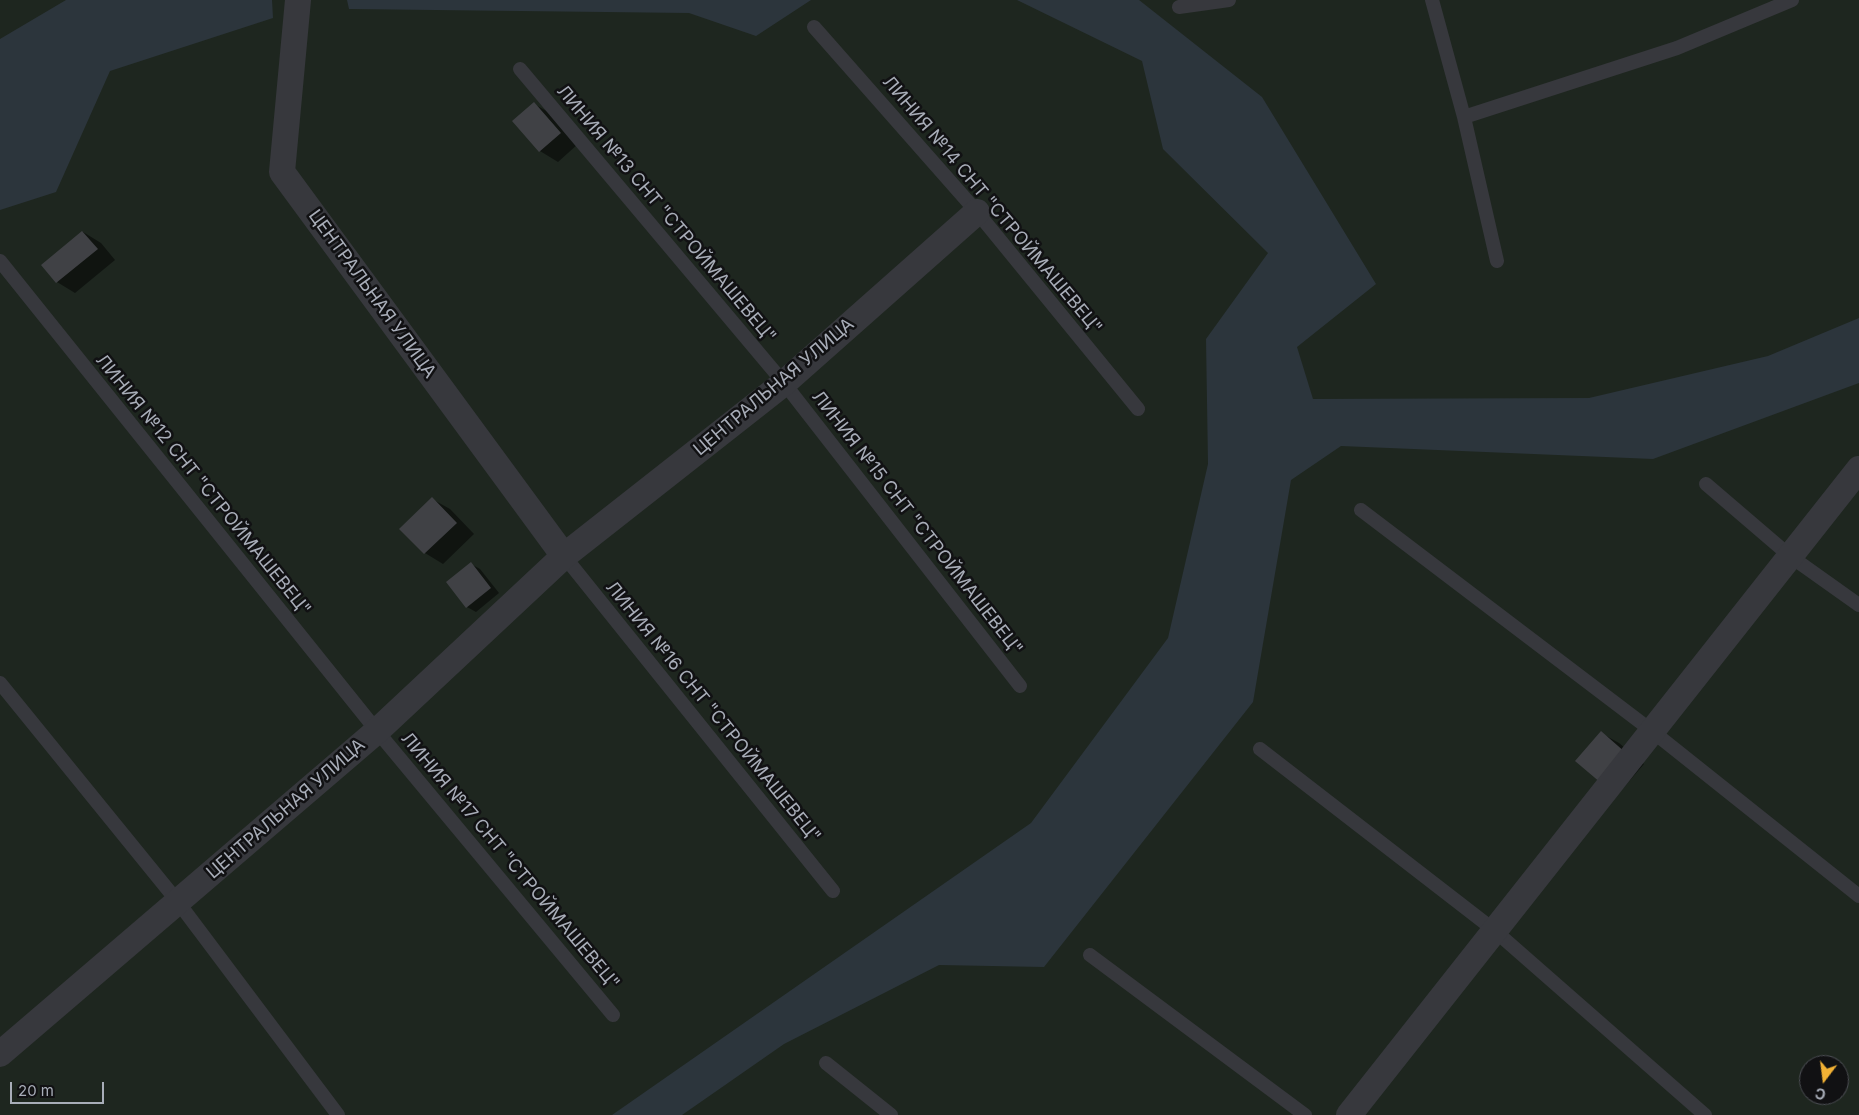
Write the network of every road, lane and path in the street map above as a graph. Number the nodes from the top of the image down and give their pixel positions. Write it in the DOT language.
graph roads {
  1 [pos="298,0"];
  2 [pos="1229,0"];
  3 [pos="1432,0"];
  4 [pos="1792,0"];
  5 [pos="1179,7"];
  6 [pos="814,27"];
  7 [pos="520,69"];
  8 [pos="1464,117"];
  9 [pos="977,212"];
  10 [pos="0,261"];
  11 [pos="1497,261"];
  12 [pos="784,383"];
  13 [pos="1138,409"];
  14 [pos="1859,469"];
  15 [pos="1706,484"];
  16 [pos="1361,510"];
  17 [pos="564,556"];
  18 [pos="1790,556"];
  19 [pos="1859,605"];
  20 [pos="0,683"];
  21 [pos="1020,686"];
  22 [pos="1652,731"];
  23 [pos="377,732"];
  24 [pos="1260,749"];
  25 [pos="833,891"];
  26 [pos="1859,896"];
  27 [pos="178,902"];
  28 [pos="1494,930"];
  29 [pos="1090,955"];
  30 [pos="613,1015"];
  31 [pos="0,1054"];
  32 [pos="826,1063"];
  33 [pos="338,1115"];
  34 [pos="891,1115"];
  35 [pos="1305,1115"];
  36 [pos="1349,1115"];
  37 [pos="1705,1115"];
  1 -- 17 [label="street, ЦЕНТРАЛЬНАЯ УЛИЦА"];
  2 -- 5 [label="lane"];
  3 -- 8 [label="lane"];
  4 -- 8 [label="lane"];
  6 -- 9 [label="lane, ЛИНИЯ №14 СНТ \"СТРОЙМАШЕВЕЦ\""];
  7 -- 12 [label="lane, ЛИНИЯ №13 СНТ \"СТРОЙМАШЕВЕЦ\""];
  8 -- 11 [label="lane"];
  9 -- 12 [label="street, ЦЕНТРАЛЬНАЯ УЛИЦА"];
  9 -- 13 [label="lane, ЛИНИЯ №14 СНТ \"СТРОЙМАШЕВЕЦ\""];
  10 -- 23 [label="lane, ЛИНИЯ №12 СНТ \"СТРОЙМАШЕВЕЦ\""];
  12 -- 17 [label="street, ЦЕНТРАЛЬНАЯ УЛИЦА"];
  12 -- 21 [label="lane, ЛИНИЯ №15 СНТ \"СТРОЙМАШЕВЕЦ\""];
  14 -- 18 [label="street"];
  15 -- 18 [label="lane"];
  16 -- 22 [label="lane"];
  17 -- 23 [label="street, ЦЕНТРАЛЬНАЯ УЛИЦА"];
  17 -- 25 [label="lane, ЛИНИЯ №16 СНТ \"СТРОЙМАШЕВЕЦ\""];
  18 -- 19 [label="lane"];
  18 -- 22 [label="street"];
  20 -- 27 [label="lane"];
  22 -- 26 [label="lane"];
  22 -- 28 [label="street"];
  23 -- 27 [label="street, ЦЕНТРАЛЬНАЯ УЛИЦА"];
  23 -- 30 [label="lane, ЛИНИЯ №17 СНТ \"СТРОЙМАШЕВЕЦ\""];
  24 -- 28 [label="lane"];
  27 -- 31 [label="street, ЦЕНТРАЛЬНАЯ УЛИЦА"];
  27 -- 33 [label="lane"];
  28 -- 36 [label="street"];
  28 -- 37 [label="lane"];
  29 -- 35 [label="lane"];
  32 -- 34 [label="lane"];
}
